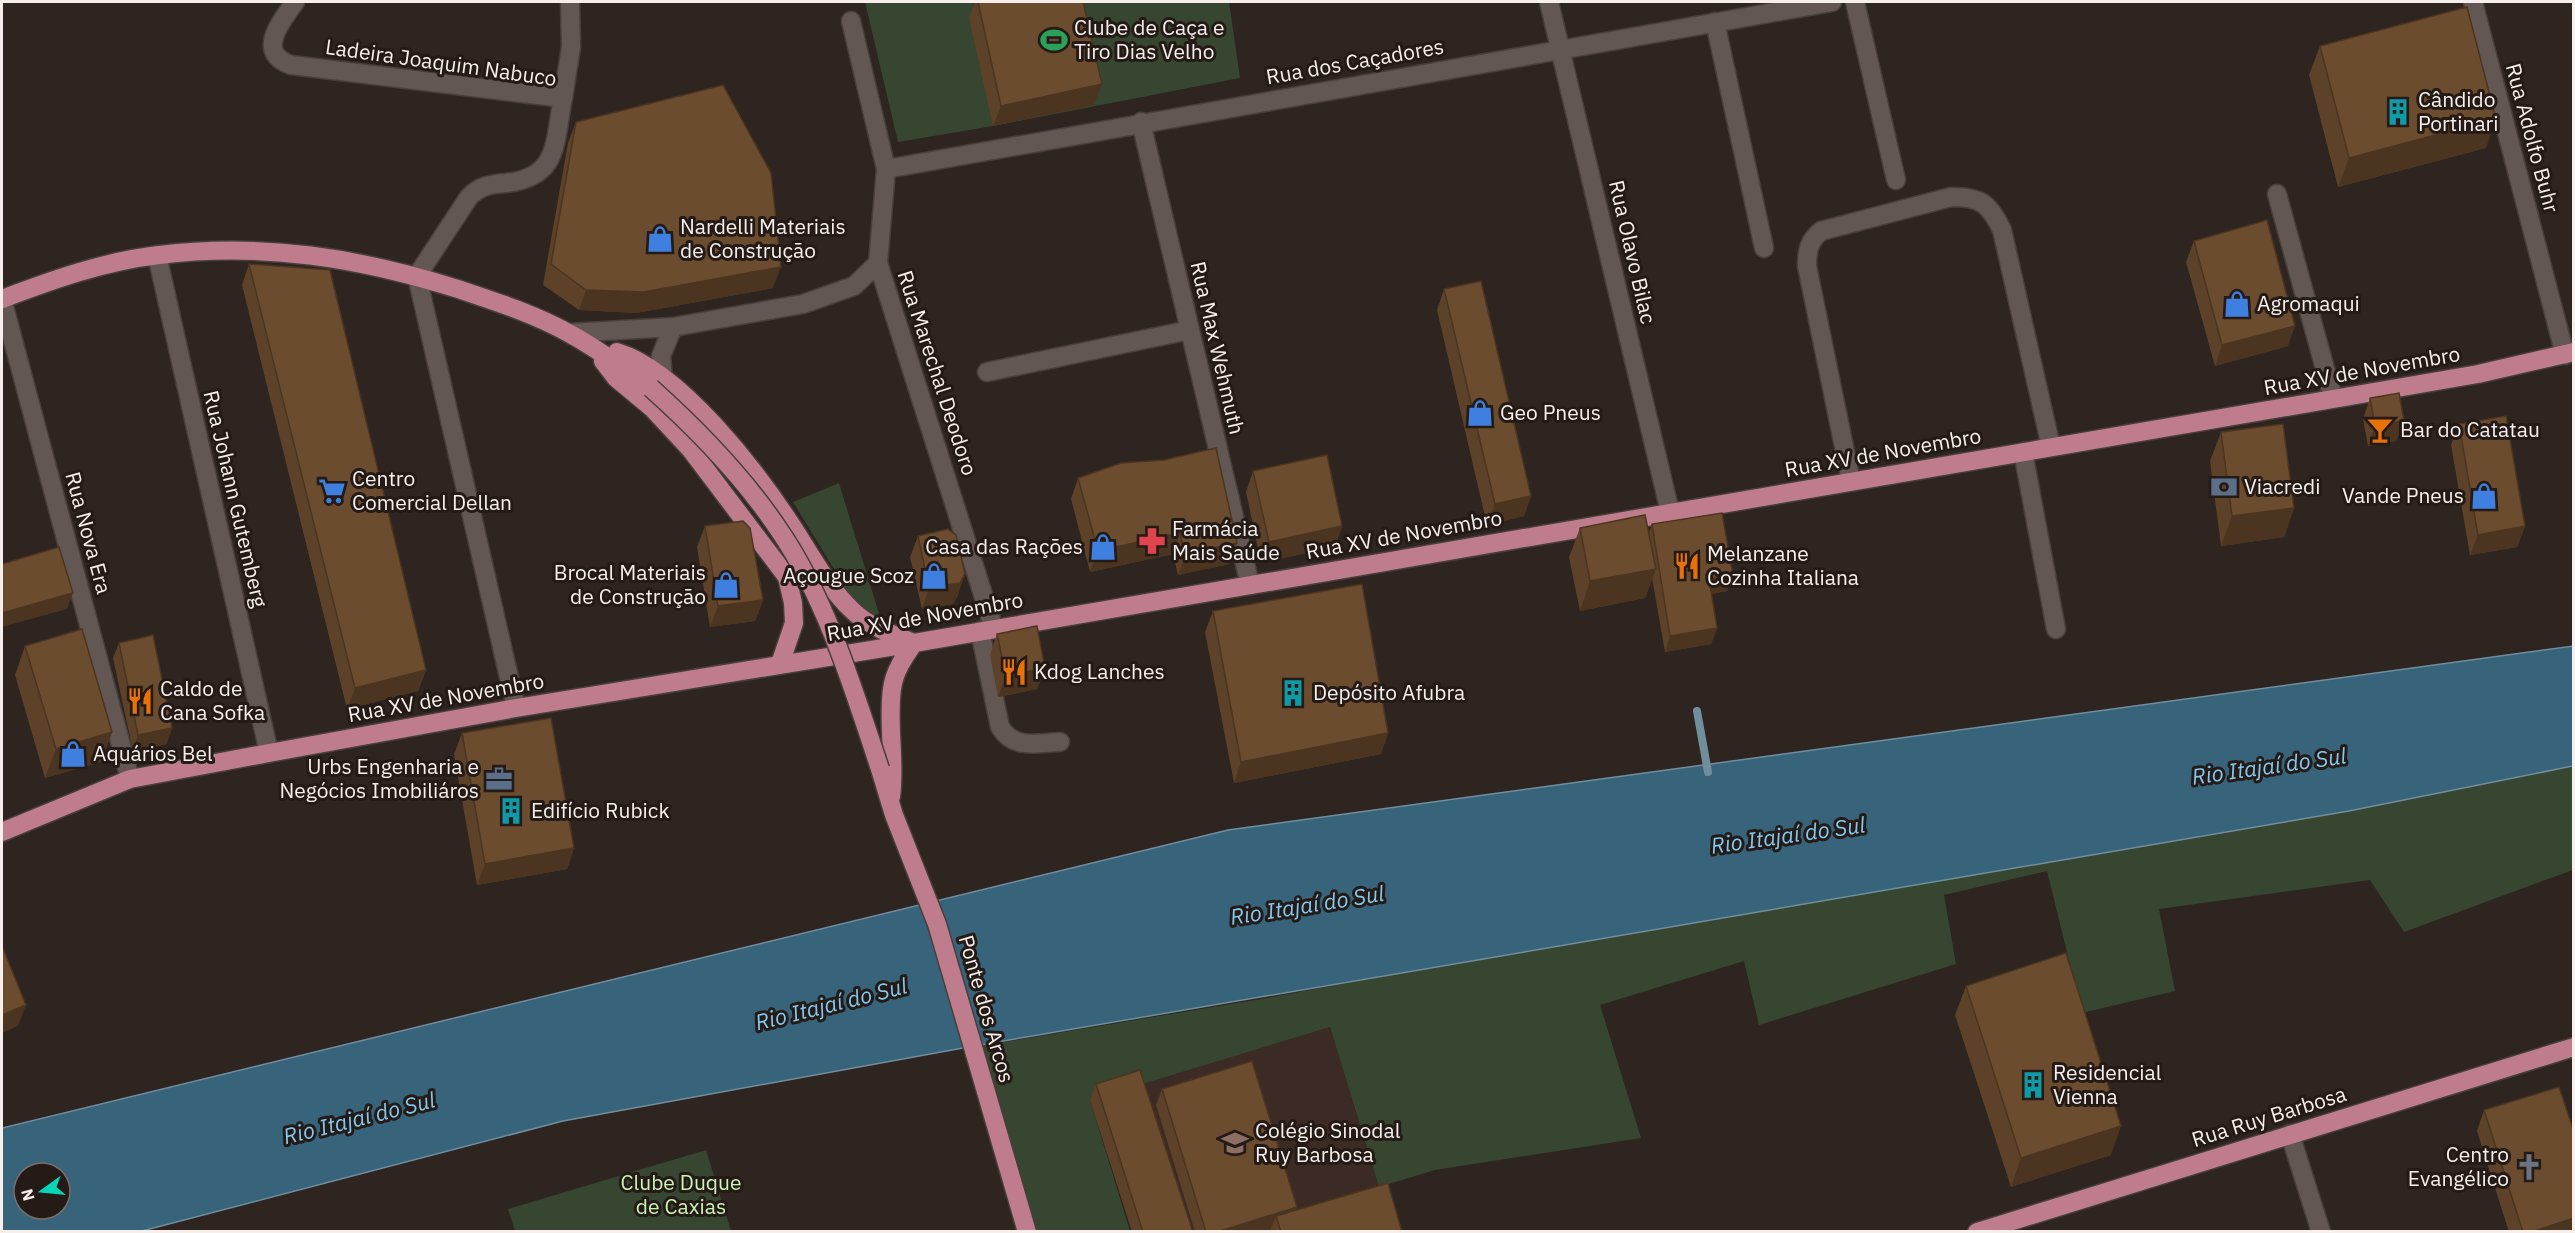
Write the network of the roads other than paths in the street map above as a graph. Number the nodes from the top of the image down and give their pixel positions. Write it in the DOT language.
graph roads {
  1 [pos="295,2"];
  2 [pos="570,2"];
  3 [pos="1549,2"];
  4 [pos="1832,2"];
  5 [pos="1856,2"];
  6 [pos="2473,2"];
  7 [pos="851,21"];
  8 [pos="1715,22"];
  9 [pos="1560,49"];
  10 [pos="563,98"];
  11 [pos="1141,122"];
  12 [pos="885,169"];
  13 [pos="1896,180"];
  14 [pos="2277,194"];
  15 [pos="1764,248"];
  16 [pos="157,255"];
  17 [pos="878,263"];
  18 [pos="417,276"];
  19 [pos="2,299"];
  20 [pos="673,327"];
  21 [pos="1190,330"];
  22 [pos="570,333"];
  23 [pos="591,345"];
  24 [pos="2569,353"];
  25 [pos="987,372"];
  26 [pos="657,383"];
  27 [pos="2333,398"];
  28 [pos="2051,447"];
  29 [pos="2023,452"];
  30 [pos="753,471"];
  31 [pos="1851,482"];
  32 [pos="1670,512"];
  33 [pos="759,537"];
  34 [pos="787,577"];
  35 [pos="1250,585"];
  36 [pos="836,594"];
  37 [pos="2056,629"];
  38 [pos="987,630"];
  39 [pos="914,643"];
  40 [pos="780,664"];
  41 [pos="516,708"];
  42 [pos="1060,742"];
  43 [pos="270,753"];
  44 [pos="130,779"];
  45 [pos="892,809"];
  46 [pos="2,832"];
  47 [pos="2569,1053"];
  48 [pos="2290,1134"];
  49 [pos="1027,1232"];
  50 [pos="1977,1232"];
  51 [pos="2321,1232"];
  1 -- 10 [label="street, Ladeira Joaquim Nabuco"];
  2 -- 10 [label="street"];
  3 -- 9 [label="street, Rua Olavo Bilac"];
  4 -- 8 [label="street, Rua dos Caçadores"];
  5 -- 13 [label="street"];
  6 -- 24 [label="street, Rua Adolfo Buhr"];
  7 -- 12 [label="street, Rua Marechal Deodoro"];
  8 -- 9 [label="street, Rua dos Caçadores"];
  8 -- 15 [label="street"];
  9 -- 11 [label="street, Rua dos Caçadores"];
  9 -- 32 [label="street, Rua Olavo Bilac"];
  10 -- 18 [label="street, Ladeira Joaquim Nabuco"];
  11 -- 12 [label="street, Rua dos Caçadores"];
  11 -- 21 [label="street, Rua Max Wehmuth"];
  12 -- 17 [label="street, Rua Marechal Deodoro"];
  14 -- 27 [label="street"];
  16 -- 18 [label="main road"];
  16 -- 19 [label="main road"];
  16 -- 43 [label="street, Rua Johann Gutemberg"];
  17 -- 20 [label="street"];
  17 -- 38 [label="street, Rua Marechal Deodoro"];
  18 -- 22 [label="main road"];
  18 -- 41 [label="street"];
  19 -- 44 [label="street, Rua Nova Era"];
  20 -- 22 [label="street"];
  20 -- 26 [label="street"];
  21 -- 25 [label="street"];
  21 -- 35 [label="street, Rua Max Wehmuth"];
  22 -- 23 [label="main road"];
  23 -- 26 [label="main road"];
  23 -- 33 [label="main road"];
  24 -- 27 [label="main road, Rua XV de Novembro"];
  26 -- 30 [label="main road"];
  26 -- 45 [label="main road, Ponte dos Arcos, bridge"];
  27 -- 28 [label="main road, Rua XV de Novembro"];
  28 -- 29 [label="main road, Rua XV de Novembro"];
  28 -- 31 [label="street"];
  29 -- 31 [label="main road, Rua XV de Novembro"];
  29 -- 37 [label="street"];
  30 -- 33 [label="main road"];
  30 -- 36 [label="main road"];
  31 -- 32 [label="main road, Rua XV de Novembro"];
  32 -- 35 [label="main road, Rua XV de Novembro"];
  33 -- 34 [label="main road"];
  34 -- 36 [label="main road"];
  34 -- 40 [label="main road"];
  35 -- 38 [label="main road, Rua XV de Novembro"];
  36 -- 39 [label="main road"];
  38 -- 39 [label="main road, Rua XV de Novembro"];
  38 -- 42 [label="street, Rua Marechal Deodoro"];
  39 -- 40 [label="main road, Rua XV de Novembro"];
  39 -- 45 [label="main road"];
  40 -- 41 [label="main road, Rua XV de Novembro"];
  41 -- 43 [label="main road, Rua XV de Novembro"];
  43 -- 44 [label="main road, Rua XV de Novembro"];
  44 -- 46 [label="main road, Rua XV de Novembro"];
  45 -- 49 [label="main road, Ponte dos Arcos"];
  47 -- 48 [label="main road, Rua Ruy Barbosa"];
  48 -- 50 [label="main road, Rua Ruy Barbosa"];
  48 -- 51 [label="street"];
}
